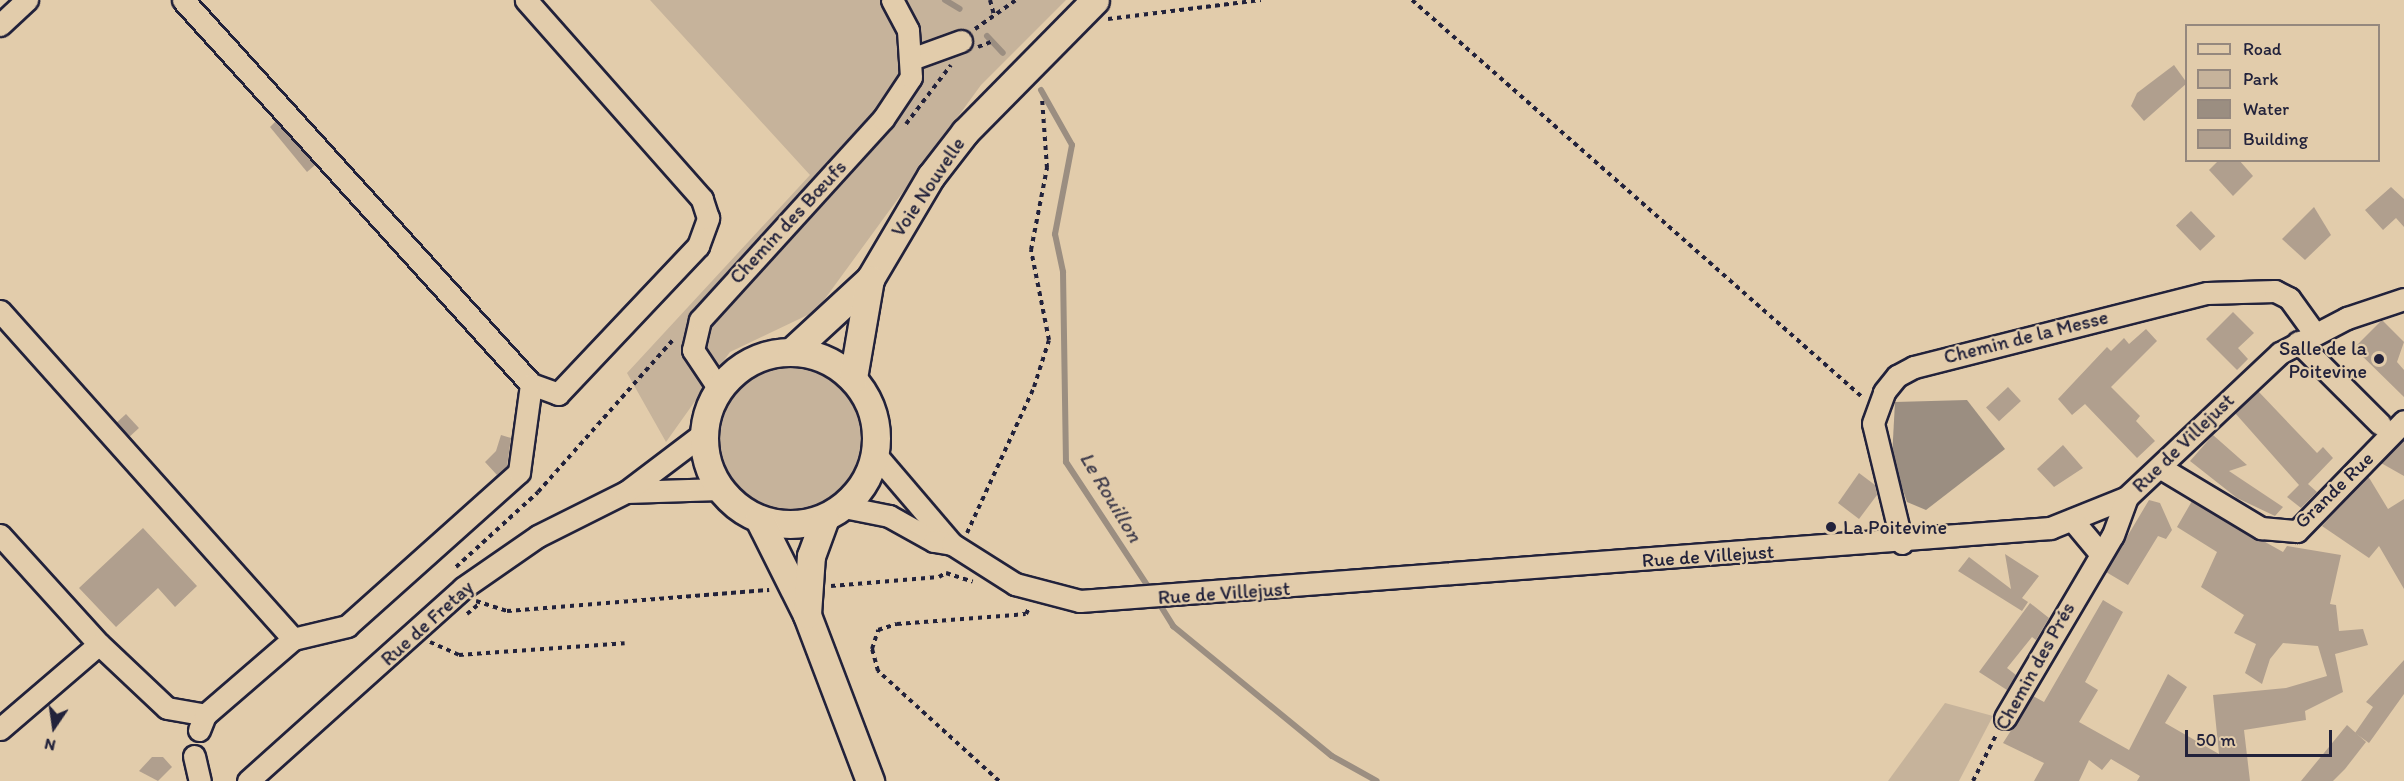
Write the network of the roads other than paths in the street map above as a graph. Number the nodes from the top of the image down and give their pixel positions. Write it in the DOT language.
graph roads {
  1 [pos="27,0"];
  2 [pos="183,0"];
  3 [pos="526,0"];
  4 [pos="892,0"];
  5 [pos="1095,0"];
  6 [pos="0,25"];
  7 [pos="961,41"];
  8 [pos="914,58"];
  9 [pos="870,279"];
  10 [pos="2404,299"];
  11 [pos="0,311"];
  12 [pos="2306,338"];
  13 [pos="791,352"];
  14 [pos="853,378"];
  15 [pos="531,384"];
  16 [pos="719,389"];
  17 [pos="2404,421"];
  18 [pos="2380,424"];
  19 [pos="704,433"];
  20 [pos="876,455"];
  21 [pos="2161,468"];
  22 [pos="720,489"];
  23 [pos="626,492"];
  24 [pos="2127,497"];
  25 [pos="834,512"];
  26 [pos="759,519"];
  27 [pos="2074,522"];
  28 [pos="0,535"];
  29 [pos="960,539"];
  30 [pos="1902,543"];
  31 [pos="2099,552"];
  32 [pos="807,615"];
  33 [pos="293,639"];
  34 [pos="99,644"];
  35 [pos="2005,718"];
  36 [pos="0,729"];
  37 [pos="194,756"];
  38 [pos="200,781"];
  39 [pos="248,781"];
  40 [pos="870,781"];
  1 -- 6 [label="street"];
  2 -- 15 [label="street"];
  3 -- 15 [label="street"];
  4 -- 8 [label="street"];
  5 -- 9 [label="main road, Voie Nouvelle"];
  7 -- 8 [label="street"];
  8 -- 16 [label="street, Chemin des Bœufs"];
  9 -- 13 [label="main road, Voie Nouvelle"];
  9 -- 14 [label="main road"];
  10 -- 12 [label="street, Rue de Villejust"];
  11 -- 33 [label="street"];
  12 -- 18 [label="street, Chemin de la Messe"];
  12 -- 21 [label="street, Rue de Villejust"];
  12 -- 30 [label="street, Chemin de la Messe"];
  13 -- 14 [label="main road"];
  13 -- 16 [label="main road"];
  14 -- 20 [label="main road"];
  15 -- 33 [label="street"];
  16 -- 19 [label="main road"];
  17 -- 21 [label="street, Grande Rue"];
  19 -- 22 [label="main road"];
  19 -- 23 [label="street, Rue de Fretay"];
  20 -- 25 [label="main road"];
  20 -- 29 [label="street, Rue de Villejust"];
  21 -- 24 [label="street, Rue de Villejust"];
  22 -- 23 [label="street, Rue de Fretay"];
  22 -- 26 [label="main road"];
  23 -- 39 [label="street, Rue de Fretay"];
  24 -- 27 [label="street, Rue de Villejust"];
  24 -- 31 [label="street, Chemin des Prés"];
  25 -- 26 [label="main road"];
  25 -- 29 [label="street, Rue de Villejust"];
  25 -- 32 [label="main road"];
  26 -- 32 [label="main road"];
  27 -- 30 [label="street, Rue de Villejust"];
  27 -- 31 [label="street"];
  28 -- 34 [label="street"];
  29 -- 30 [label="street, Rue de Villejust"];
  31 -- 35 [label="street, Chemin des Prés"];
  32 -- 40 [label="main road"];
  33 -- 34 [label="street"];
  34 -- 36 [label="street"];
  37 -- 38 [label="street"];
}
